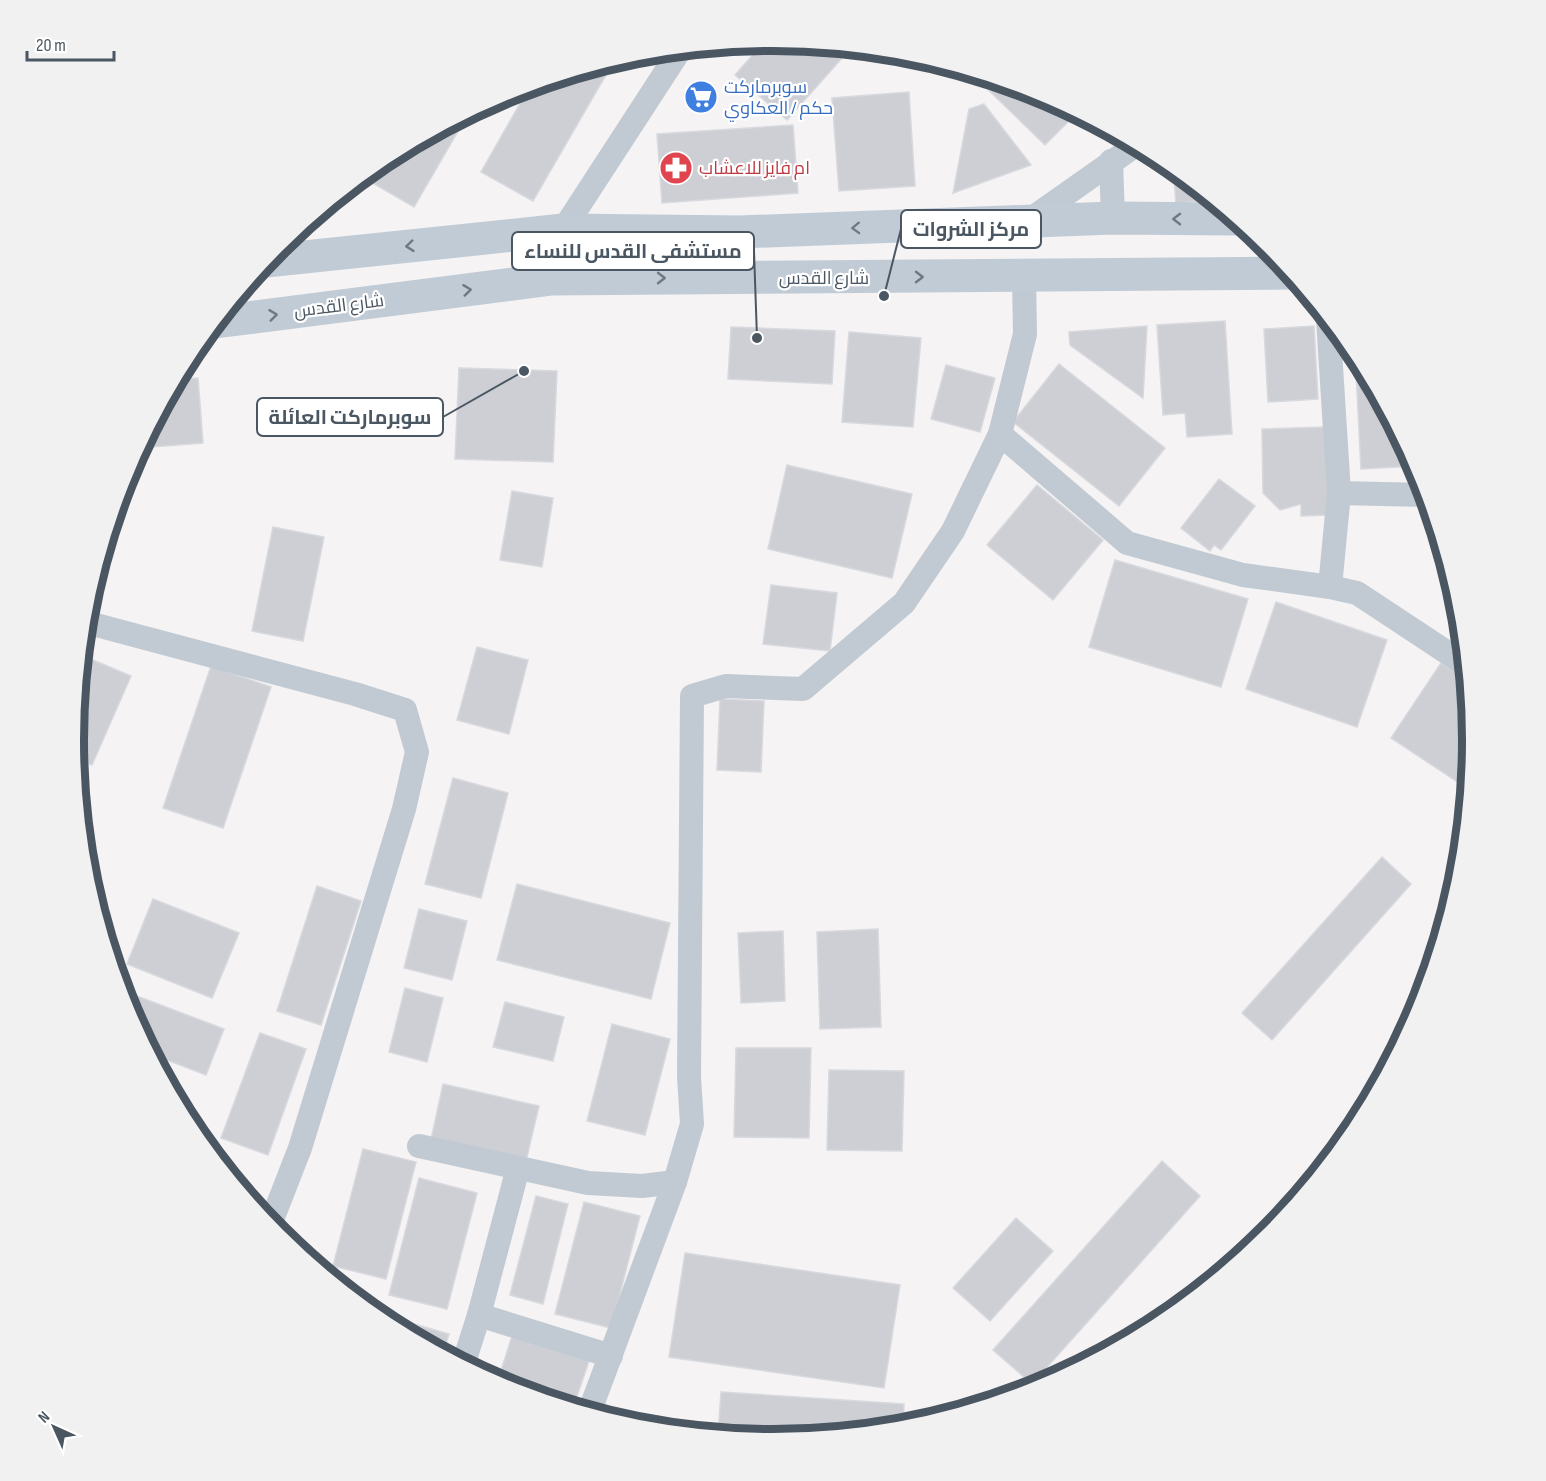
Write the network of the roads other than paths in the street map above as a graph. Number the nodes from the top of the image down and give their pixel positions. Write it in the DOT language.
graph roads {
  1 [pos="671,59"];
  2 [pos="1128,149"];
  3 [pos="1111,161"];
  4 [pos="1113,218"];
  5 [pos="1224,219"];
  6 [pos="1028,221"];
  7 [pos="563,230"];
  8 [pos="604,231"];
  9 [pos="279,260"];
  10 [pos="1279,273"];
  11 [pos="1024,277"];
  12 [pos="604,279"];
  13 [pos="226,321"];
  14 [pos="1330,335"];
  15 [pos="1000,434"];
  16 [pos="1340,493"];
  17 [pos="1417,495"];
  18 [pos="1330,587"];
  19 [pos="94,624"];
  20 [pos="1458,660"];
  21 [pos="419,1146"];
  22 [pos="518,1168"];
  23 [pos="675,1182"];
  24 [pos="274,1216"];
  25 [pos="479,1315"];
  26 [pos="610,1356"];
  27 [pos="465,1358"];
  28 [pos="592,1406"];
  1 -- 7 [label="street"];
  2 -- 3 [label="street"];
  3 -- 4 [label="street"];
  3 -- 6 [label="street"];
  5 -- 4 [label="main road, one-way"];
  4 -- 6 [label="main road"];
  6 -- 8 [label="main road, one-way"];
  7 -- 8 [label="main road"];
  7 -- 9 [label="main road, one-way"];
  8 -- 12 [label="street"];
  10 -- 11 [label="main road, شارع القدس"];
  12 -- 11 [label="main road, شارع القدس, one-way"];
  11 -- 15 [label="street"];
  13 -- 12 [label="main road, شارع القدس, one-way"];
  14 -- 16 [label="street"];
  15 -- 18 [label="street"];
  15 -- 23 [label="street"];
  16 -- 17 [label="street"];
  16 -- 18 [label="street"];
  18 -- 20 [label="street"];
  19 -- 24 [label="street"];
  21 -- 22 [label="street"];
  22 -- 23 [label="street"];
  22 -- 25 [label="street"];
  23 -- 26 [label="street"];
  25 -- 26 [label="street"];
  25 -- 27 [label="street"];
  26 -- 28 [label="street"];
}
